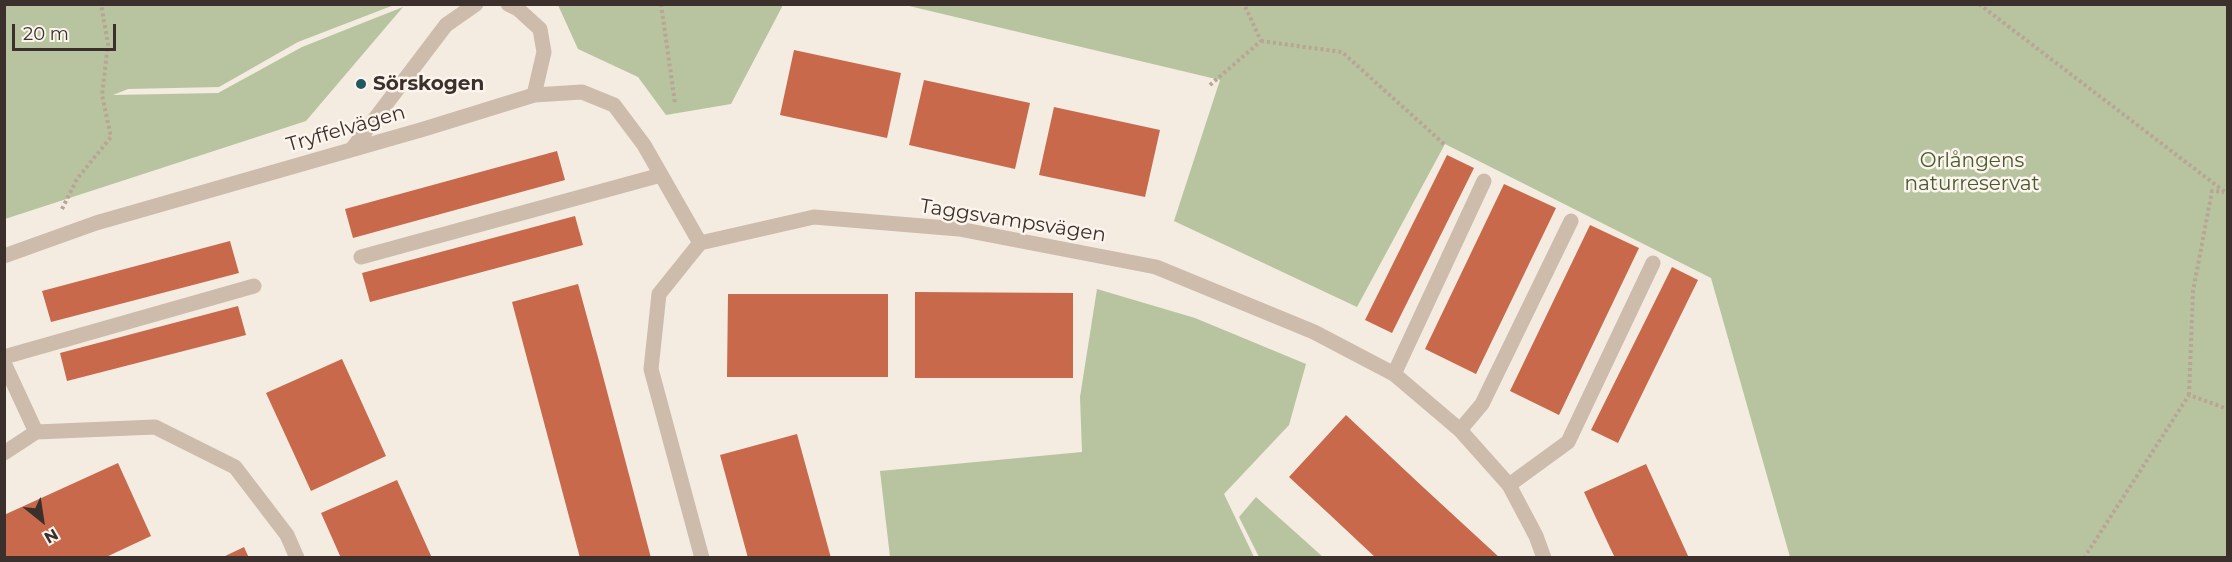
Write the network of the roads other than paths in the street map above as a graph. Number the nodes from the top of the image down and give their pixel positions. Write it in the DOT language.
graph roads {
  1 [pos="476,4"];
  2 [pos="508,4"];
  3 [pos="534,95"];
  4 [pos="352,149"];
  5 [pos="661,175"];
  6 [pos="1484,181"];
  7 [pos="1571,221"];
  8 [pos="699,243"];
  9 [pos="4,256"];
  10 [pos="361,257"];
  11 [pos="1653,263"];
  12 [pos="254,286"];
  13 [pos="4,357"];
  14 [pos="4,363"];
  15 [pos="1394,374"];
  16 [pos="1460,430"];
  17 [pos="36,432"];
  18 [pos="4,453"];
  19 [pos="1509,485"];
  20 [pos="297,558"];
  21 [pos="702,558"];
  22 [pos="1544,558"];
  1 -- 4 [label="street"];
  2 -- 3 [label="street"];
  3 -- 4 [label="street, Tryffelvägen"];
  3 -- 5 [label="street, Tryffelvägen"];
  4 -- 9 [label="street, Tryffelvägen"];
  5 -- 8 [label="street, Tryffelvägen"];
  5 -- 10 [label="street"];
  6 -- 15 [label="street"];
  7 -- 16 [label="street"];
  8 -- 15 [label="street, Taggsvampsvägen"];
  8 -- 21 [label="street"];
  11 -- 19 [label="street"];
  12 -- 13 [label="street"];
  14 -- 17 [label="street"];
  15 -- 16 [label="street, Taggsvampsvägen"];
  16 -- 19 [label="street, Taggsvampsvägen"];
  17 -- 18 [label="street"];
  17 -- 20 [label="street"];
  19 -- 22 [label="street, Taggsvampsvägen"];
}
